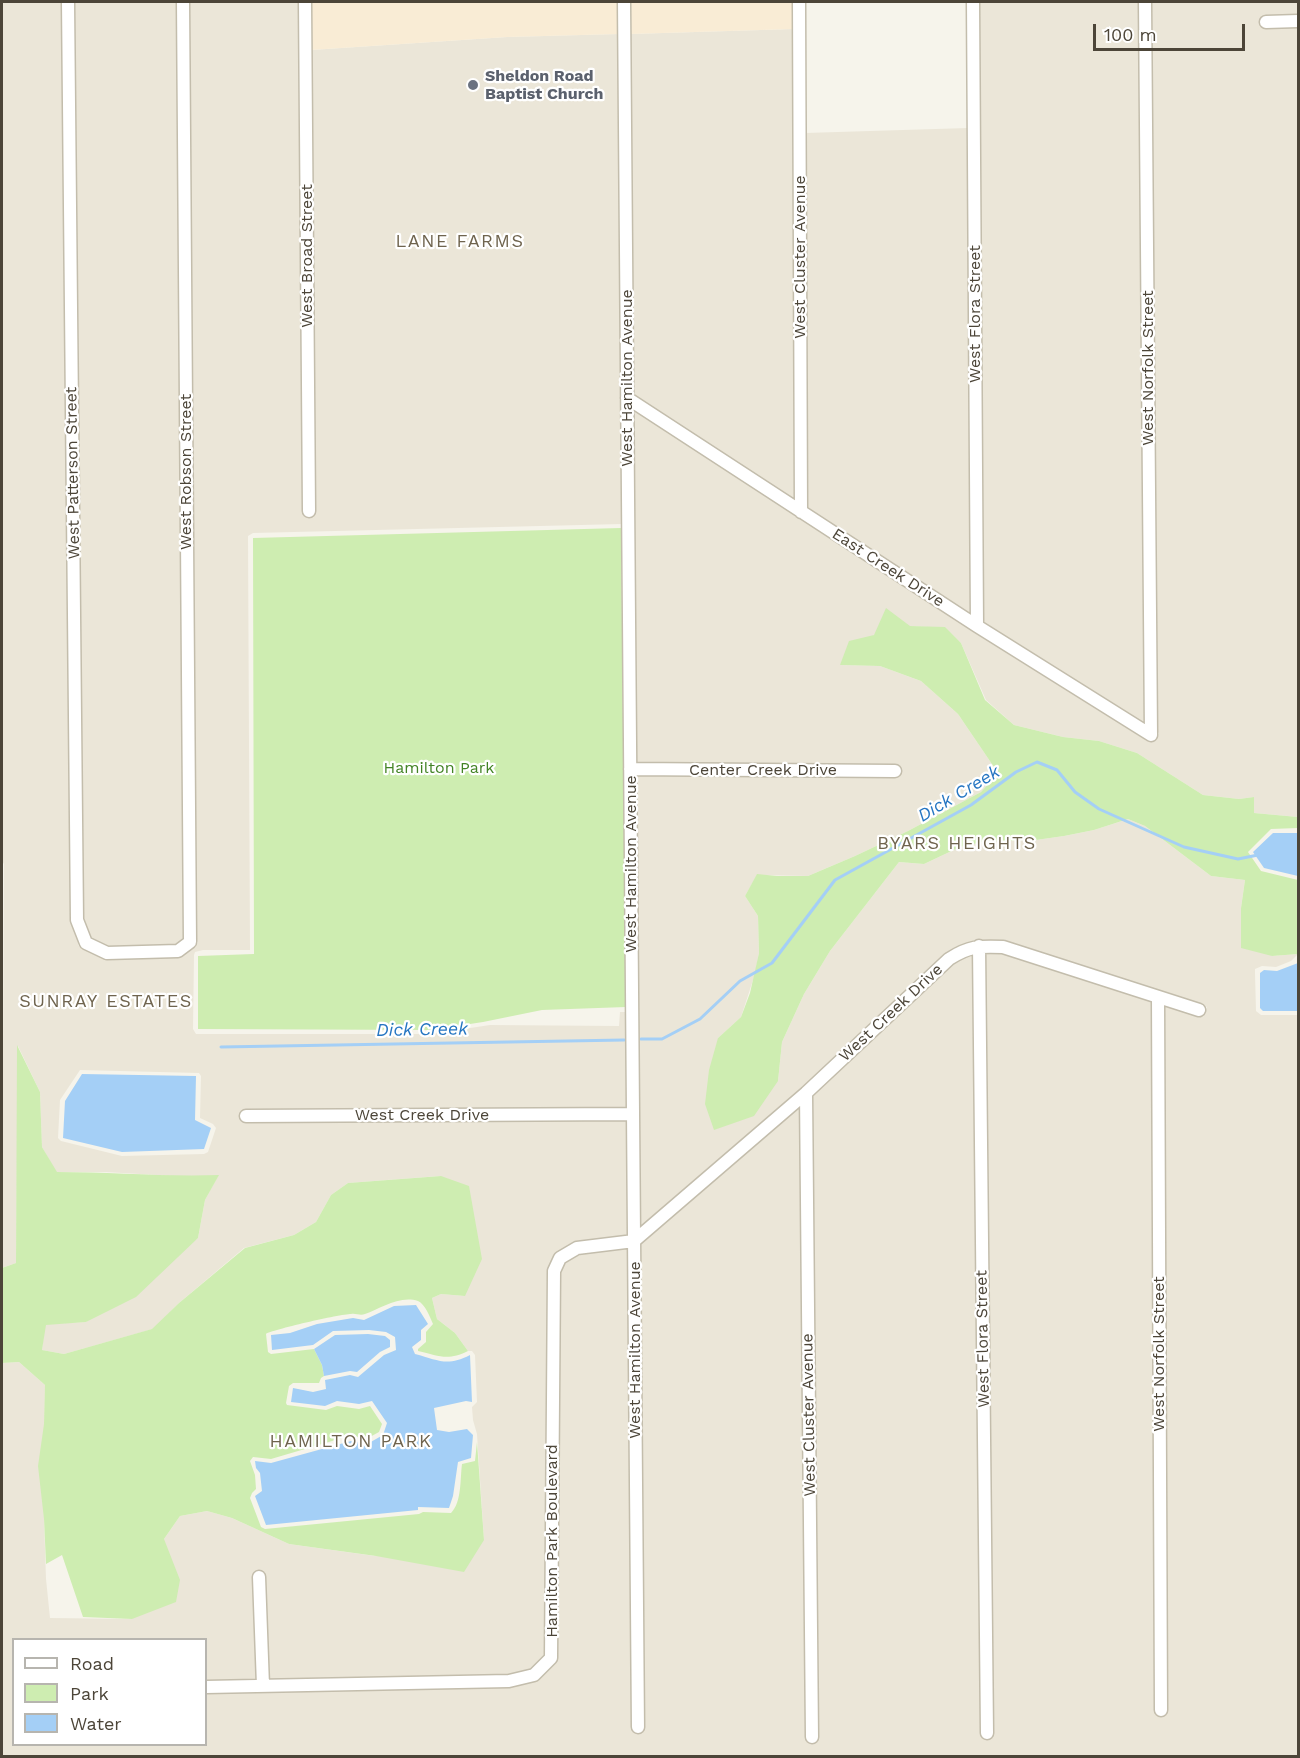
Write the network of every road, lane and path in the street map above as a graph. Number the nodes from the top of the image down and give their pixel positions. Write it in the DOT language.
graph roads {
  1 [pos="68,2"];
  2 [pos="183,2"];
  3 [pos="305,2"];
  4 [pos="624,2"];
  5 [pos="799,2"];
  6 [pos="973,2"];
  7 [pos="1145,2"];
  8 [pos="1299,21"];
  9 [pos="1266,22"];
  10 [pos="627,398"];
  11 [pos="309,511"];
  12 [pos="801,512"];
  13 [pos="976,626"];
  14 [pos="1151,735"];
  15 [pos="630,769"];
  16 [pos="895,771"];
  17 [pos="190,942"];
  18 [pos="979,946"];
  19 [pos="1158,997"];
  20 [pos="1199,1010"];
  21 [pos="806,1093"];
  22 [pos="633,1114"];
  23 [pos="246,1116"];
  24 [pos="634,1241"];
  25 [pos="260,1577"];
  26 [pos="263,1686"];
  27 [pos="207,1687"];
  28 [pos="1161,1710"];
  29 [pos="638,1727"];
  30 [pos="987,1733"];
  31 [pos="812,1737"];
  1 -- 17 [label="street, West Patterson Street"];
  2 -- 17 [label="street, West Robson Street"];
  3 -- 11 [label="street, West Broad Street"];
  4 -- 10 [label="street, West Hamilton Avenue"];
  5 -- 12 [label="street, West Cluster Avenue"];
  6 -- 13 [label="street, West Flora Street"];
  7 -- 14 [label="street, West Norfolk Street"];
  8 -- 9 [label="street"];
  10 -- 12 [label="street, East Creek Drive"];
  10 -- 15 [label="street, West Hamilton Avenue"];
  12 -- 13 [label="street, East Creek Drive"];
  13 -- 14 [label="street, East Creek Drive"];
  15 -- 16 [label="street, Center Creek Drive"];
  15 -- 22 [label="street, West Hamilton Avenue"];
  18 -- 19 [label="street, West Creek Drive"];
  18 -- 21 [label="street, West Creek Drive"];
  18 -- 30 [label="street, West Flora Street"];
  19 -- 20 [label="street, West Creek Drive"];
  19 -- 28 [label="street, West Norfolk Street"];
  21 -- 24 [label="street, West Creek Drive"];
  21 -- 31 [label="street, West Cluster Avenue"];
  22 -- 23 [label="street, West Creek Drive"];
  22 -- 24 [label="street, West Hamilton Avenue"];
  24 -- 26 [label="street, Hamilton Park Boulevard"];
  24 -- 29 [label="street, West Hamilton Avenue"];
  25 -- 26 [label="street"];
  26 -- 27 [label="street, Hamilton Park Boulevard"];
}
